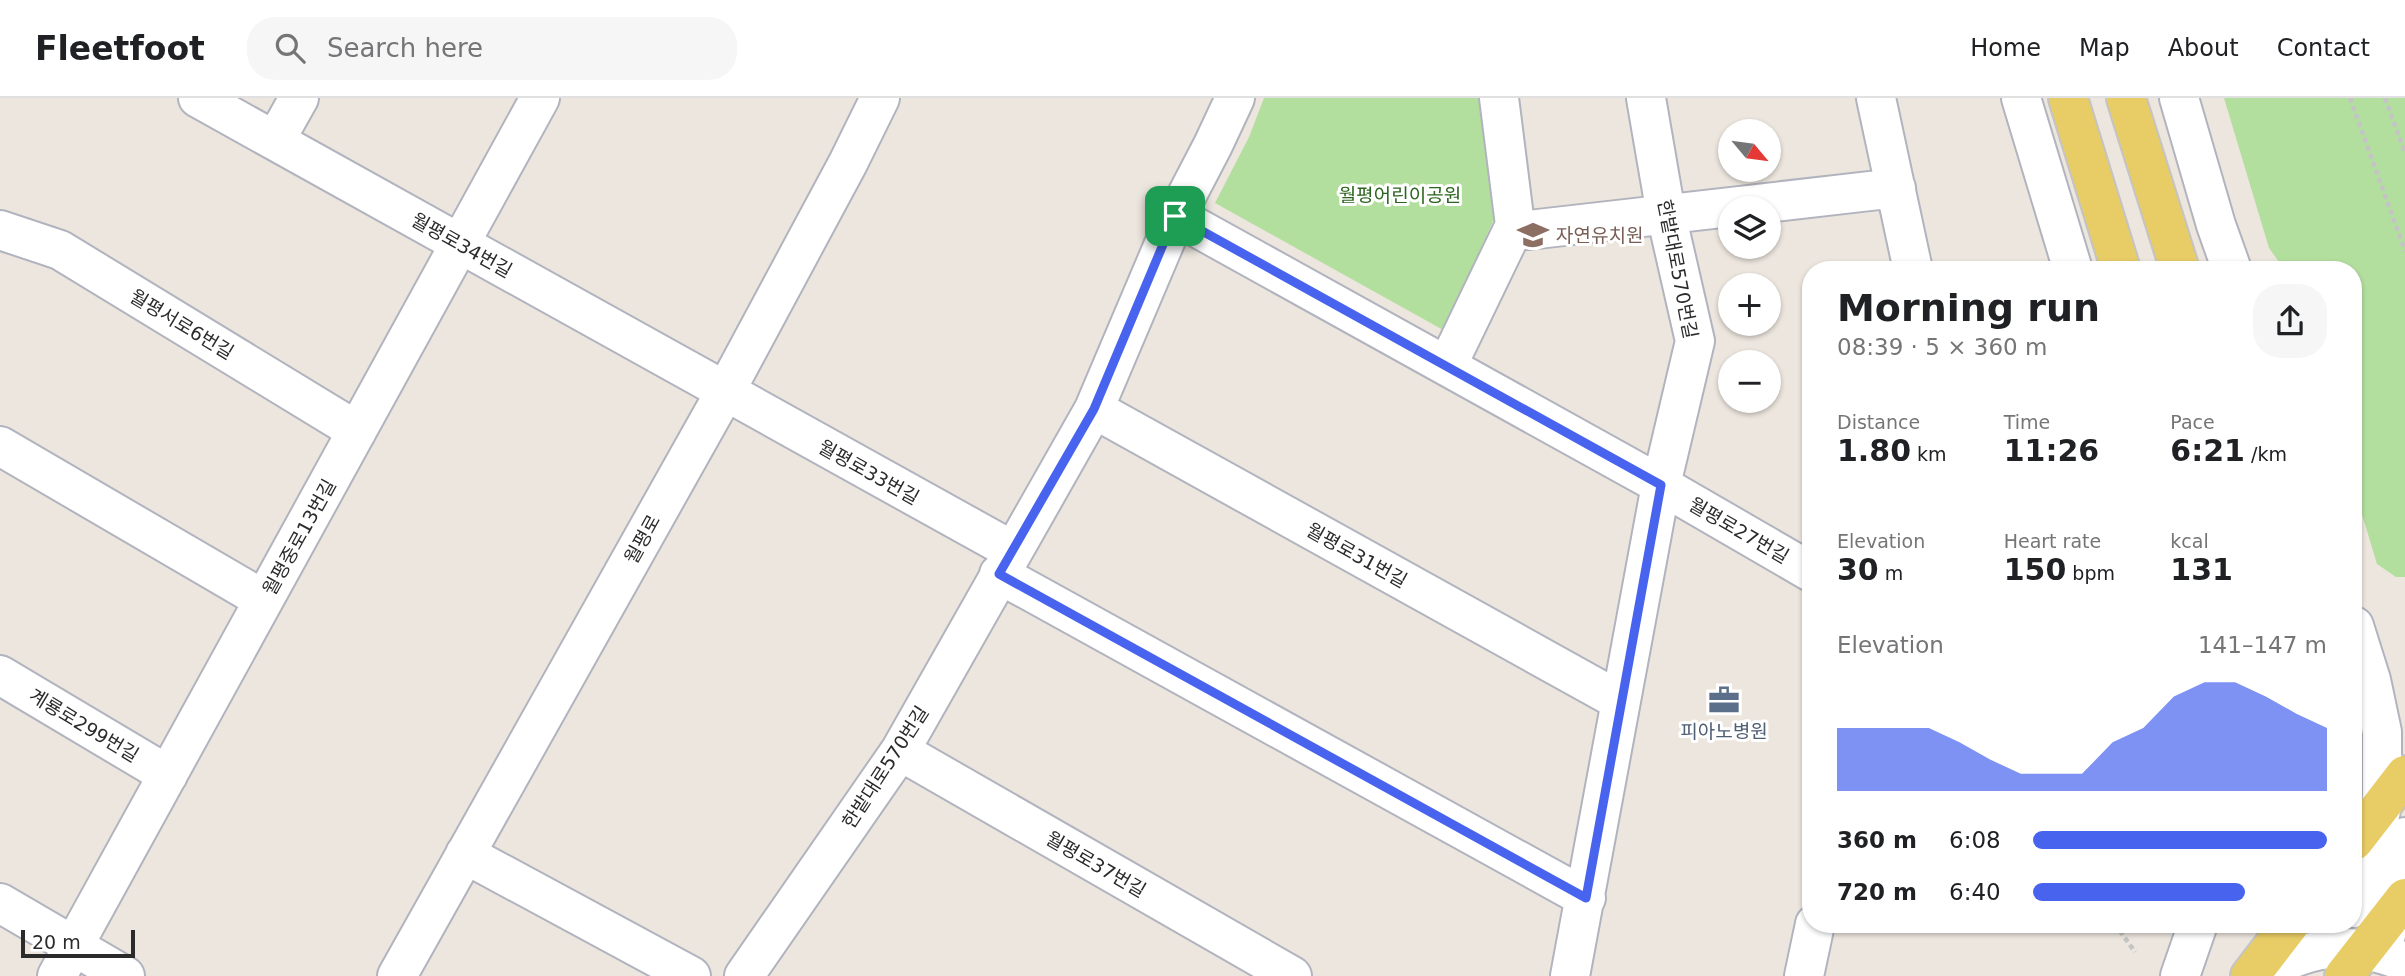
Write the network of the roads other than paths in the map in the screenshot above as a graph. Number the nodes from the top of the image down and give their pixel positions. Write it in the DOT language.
graph roads {
  1 [pos="198,98"];
  2 [pos="299,98"];
  3 [pos="540,98"];
  4 [pos="880,98"];
  5 [pos="1235,98"];
  6 [pos="1499,98"];
  7 [pos="1646,98"];
  8 [pos="1876,98"];
  9 [pos="2021,98"];
  10 [pos="2068,98"];
  11 [pos="2126,98"];
  12 [pos="2179,98"];
  13 [pos="276,139"];
  14 [pos="1896,188"];
  15 [pos="1666,214"];
  16 [pos="1175,216"];
  17 [pos="1515,225"];
  18 [pos="0,230"];
  19 [pos="459,243"];
  20 [pos="1911,261"];
  21 [pos="2070,261"];
  22 [pos="2118,261"];
  23 [pos="2177,261"];
  24 [pos="2229,261"];
  25 [pos="1447,366"];
  26 [pos="725,392"];
  27 [pos="1094,409"];
  28 [pos="357,431"];
  29 [pos="0,446"];
  30 [pos="1661,485"];
  31 [pos="1006,562"];
  32 [pos="1802,567"];
  33 [pos="264,600"];
  34 [pos="2362,631"];
  35 [pos="2362,639"];
  36 [pos="0,675"];
  37 [pos="2388,681"];
  38 [pos="1620,701"];
  39 [pos="2362,710"];
  40 [pos="900,751"];
  41 [pos="168,775"];
  42 [pos="2405,775"];
  43 [pos="2377,831"];
  44 [pos="466,854"];
  45 [pos="1586,898"];
  46 [pos="0,903"];
  47 [pos="1813,933"];
  48 [pos="2195,933"];
  49 [pos="2283,933"];
  50 [pos="2368,944"];
  51 [pos="65,961"];
  52 [pos="125,976"];
  53 [pos="397,976"];
  54 [pos="691,976"];
  55 [pos="744,976"];
  56 [pos="1293,976"];
  57 [pos="1570,976"];
  58 [pos="1804,976"];
  59 [pos="2180,976"];
  60 [pos="2250,976"];
  61 [pos="2263,976"];
  1 -- 13 [label="street, 월평로34번길"];
  2 -- 13 [label="street"];
  3 -- 19 [label="street, 월평중로13번길"];
  4 -- 26 [label="street, 월평로"];
  5 -- 16 [label="street, 한밭대로570번길"];
  6 -- 17 [label="street"];
  7 -- 15 [label="street, 한밭대로570번길"];
  8 -- 14 [label="street"];
  9 -- 21 [label="street"];
  10 -- 22 [label="main road"];
  11 -- 23 [label="main road"];
  12 -- 24 [label="street"];
  13 -- 19 [label="street, 월평로34번길"];
  14 -- 15 [label="street"];
  14 -- 20 [label="street"];
  15 -- 17 [label="street"];
  15 -- 30 [label="street, 한밭대로570번길"];
  16 -- 25 [label="street, 월평로27번길"];
  16 -- 27 [label="street, 한밭대로570번길"];
  17 -- 25 [label="street"];
  18 -- 28 [label="street, 월평서로6번길"];
  19 -- 26 [label="street, 월평로34번길"];
  19 -- 28 [label="street, 월평중로13번길"];
  25 -- 30 [label="street, 월평로27번길"];
  26 -- 31 [label="street, 월평로33번길"];
  26 -- 44 [label="street, 월평로"];
  27 -- 31 [label="street, 한밭대로570번길"];
  27 -- 38 [label="street, 월평로31번길"];
  28 -- 33 [label="street, 월평중로13번길"];
  29 -- 33 [label="street"];
  30 -- 32 [label="street, 월평로27번길"];
  30 -- 38 [label="street, 한밭대로570번길"];
  31 -- 40 [label="street, 한밭대로570번길"];
  31 -- 45 [label="street, 월평로33번길"];
  33 -- 41 [label="street, 월평중로13번길"];
  34 -- 37 [label="street"];
  35 -- 37 [label="street"];
  36 -- 41 [label="street, 계룡로299번길"];
  37 -- 39 [label="street"];
  37 -- 43 [label="street"];
  38 -- 45 [label="street, 한밭대로570번길"];
  40 -- 55 [label="street, 한밭대로570번길"];
  40 -- 56 [label="street, 월평로37번길"];
  41 -- 51 [label="street, 월평중로13번길"];
  42 -- 43 [label="main road"];
  43 -- 50 [label="street"];
  44 -- 53 [label="street, 월평로"];
  44 -- 54 [label="street"];
  45 -- 57 [label="street, 한밭대로570번길"];
  46 -- 51 [label="street"];
  47 -- 58 [label="street"];
  48 -- 59 [label="street"];
  49 -- 60 [label="main road"];
  50 -- 61 [label="street"];
  51 -- 52 [label="street"];
}
